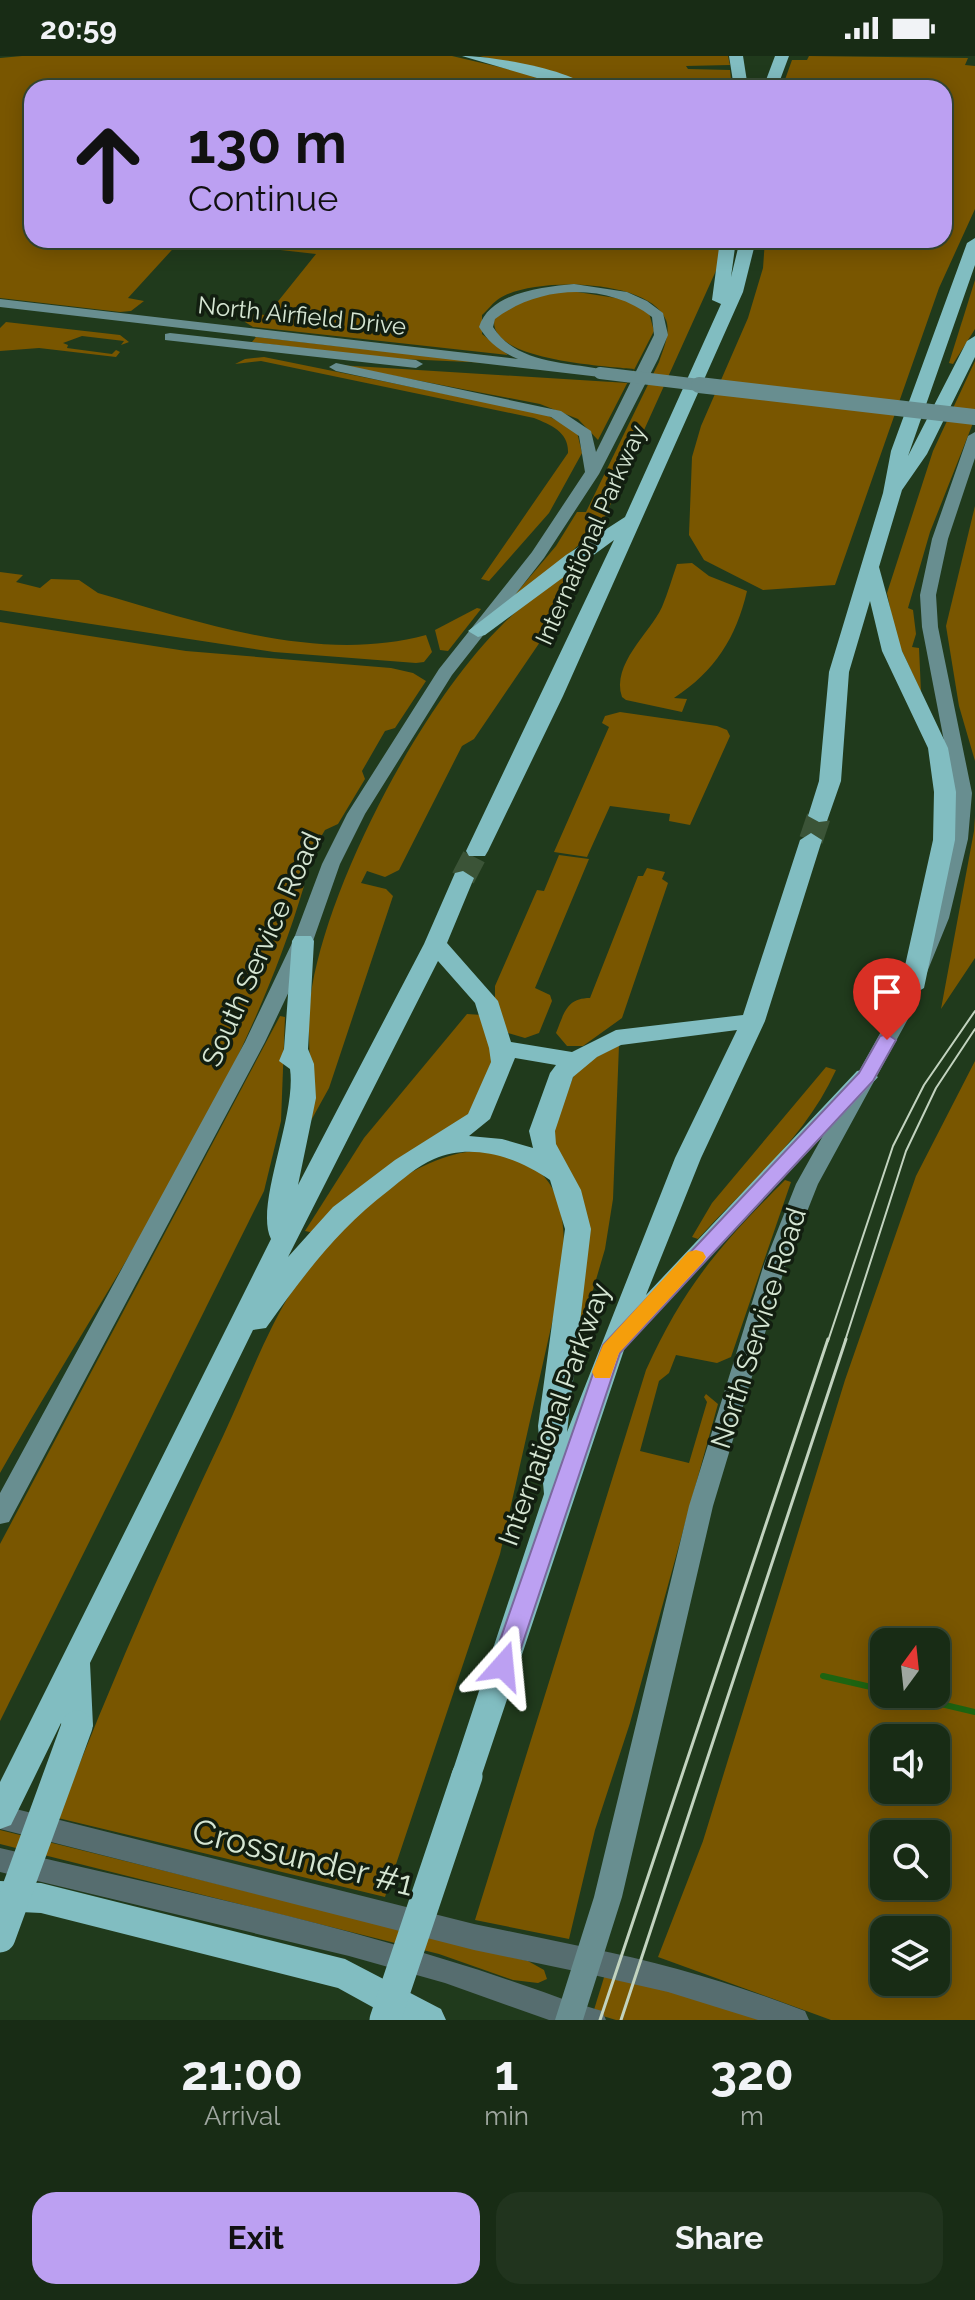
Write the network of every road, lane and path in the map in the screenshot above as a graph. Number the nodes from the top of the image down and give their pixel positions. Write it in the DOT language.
graph roads {
  1 [pos="469,56"];
  2 [pos="780,61"];
  3 [pos="560,80"];
  4 [pos="773,80"];
  5 [pos="975,243"];
  6 [pos="727,248"];
  7 [pos="746,248"];
  8 [pos="0,303"];
  9 [pos="0,316"];
  10 [pos="975,341"];
  11 [pos="713,342"];
  12 [pos="262,348"];
  13 [pos="558,367"];
  14 [pos="600,373"];
  15 [pos="975,417"];
  16 [pos="975,436"];
  17 [pos="592,474"];
  18 [pos="975,491"];
  19 [pos="892,493"];
  20 [pos="949,515"];
  21 [pos="635,518"];
  22 [pos="870,563"];
  23 [pos="478,631"];
  24 [pos="819,816"];
  25 [pos="811,840"];
  26 [pos="477,851"];
  27 [pos="463,878"];
  28 [pos="303,941"];
  29 [pos="435,944"];
  30 [pos="912,988"];
  31 [pos="753,1021"];
  32 [pos="501,1048"];
  33 [pos="577,1061"];
  34 [pos="866,1077"];
  35 [pos="430,1151"];
  36 [pos="561,1176"];
  37 [pos="280,1247"];
  38 [pos="235,1343"];
  39 [pos="610,1350"];
  40 [pos="556,1501"];
  41 [pos="0,1515"];
  42 [pos="64,1719"];
  43 [pos="0,1816"];
  44 [pos="0,1860"];
  45 [pos="0,1896"];
  46 [pos="0,1937"];
  47 [pos="589,1961"];
  48 [pos="577,2018"];
  49 [pos="385,2020"];
  50 [pos="429,2020"];
  51 [pos="795,2020"];
  1 -- 3 [label="highway"];
  2 -- 4 [label="highway"];
  5 -- 19 [label="highway"];
  6 -- 11 [label="highway"];
  7 -- 11 [label="highway, International Parkway"];
  8 -- 13 [label="main road, North Airfield Drive"];
  9 -- 12 [label="main road, North Airfield Drive"];
  10 -- 19 [label="highway"];
  11 -- 21 [label="highway, International Parkway"];
  12 -- 14 [label="main road, North Airfield Drive"];
  12 -- 17 [label="main road"];
  13 -- 14 [label="main road, North Airfield Drive"];
  13 -- 17 [label="main road, South Service Road"];
  14 -- 15 [label="main road, North Airfield Drive, bridge"];
  16 -- 20 [label="main road, North Service Road"];
  17 -- 23 [label="main road, South Service Road"];
  18 -- 20 [label="main road"];
  19 -- 22 [label="highway"];
  20 -- 30 [label="main road, North Service Road"];
  21 -- 23 [label="highway"];
  21 -- 26 [label="highway, International Parkway"];
  22 -- 24 [label="highway"];
  22 -- 30 [label="highway"];
  23 -- 28 [label="main road, South Service Road"];
  25 -- 31 [label="highway, International Parkway"];
  27 -- 29 [label="highway"];
  28 -- 37 [label="highway"];
  28 -- 41 [label="main road, South Service Road"];
  29 -- 32 [label="highway"];
  29 -- 37 [label="highway"];
  30 -- 34 [label="main road, North Service Road"];
  31 -- 33 [label="highway"];
  31 -- 39 [label="highway, International Parkway"];
  32 -- 33 [label="highway"];
  32 -- 35 [label="highway"];
  33 -- 36 [label="highway"];
  34 -- 39 [label="highway"];
  34 -- 47 [label="main road, North Service Road"];
  35 -- 36 [label="highway"];
  35 -- 38 [label="highway"];
  36 -- 40 [label="highway"];
  37 -- 38 [label="highway"];
  38 -- 42 [label="highway"];
  39 -- 40 [label="highway, International Parkway"];
  40 -- 49 [label="highway, International Parkway, bridge"];
  42 -- 43 [label="highway"];
  42 -- 46 [label="highway, bridge"];
  43 -- 47 [label="street, Crossunder #1"];
  44 -- 48 [label="street"];
  45 -- 50 [label="highway"];
  47 -- 48 [label="main road, North Service Road"];
  47 -- 51 [label="street, Crossunder #1"];
}
